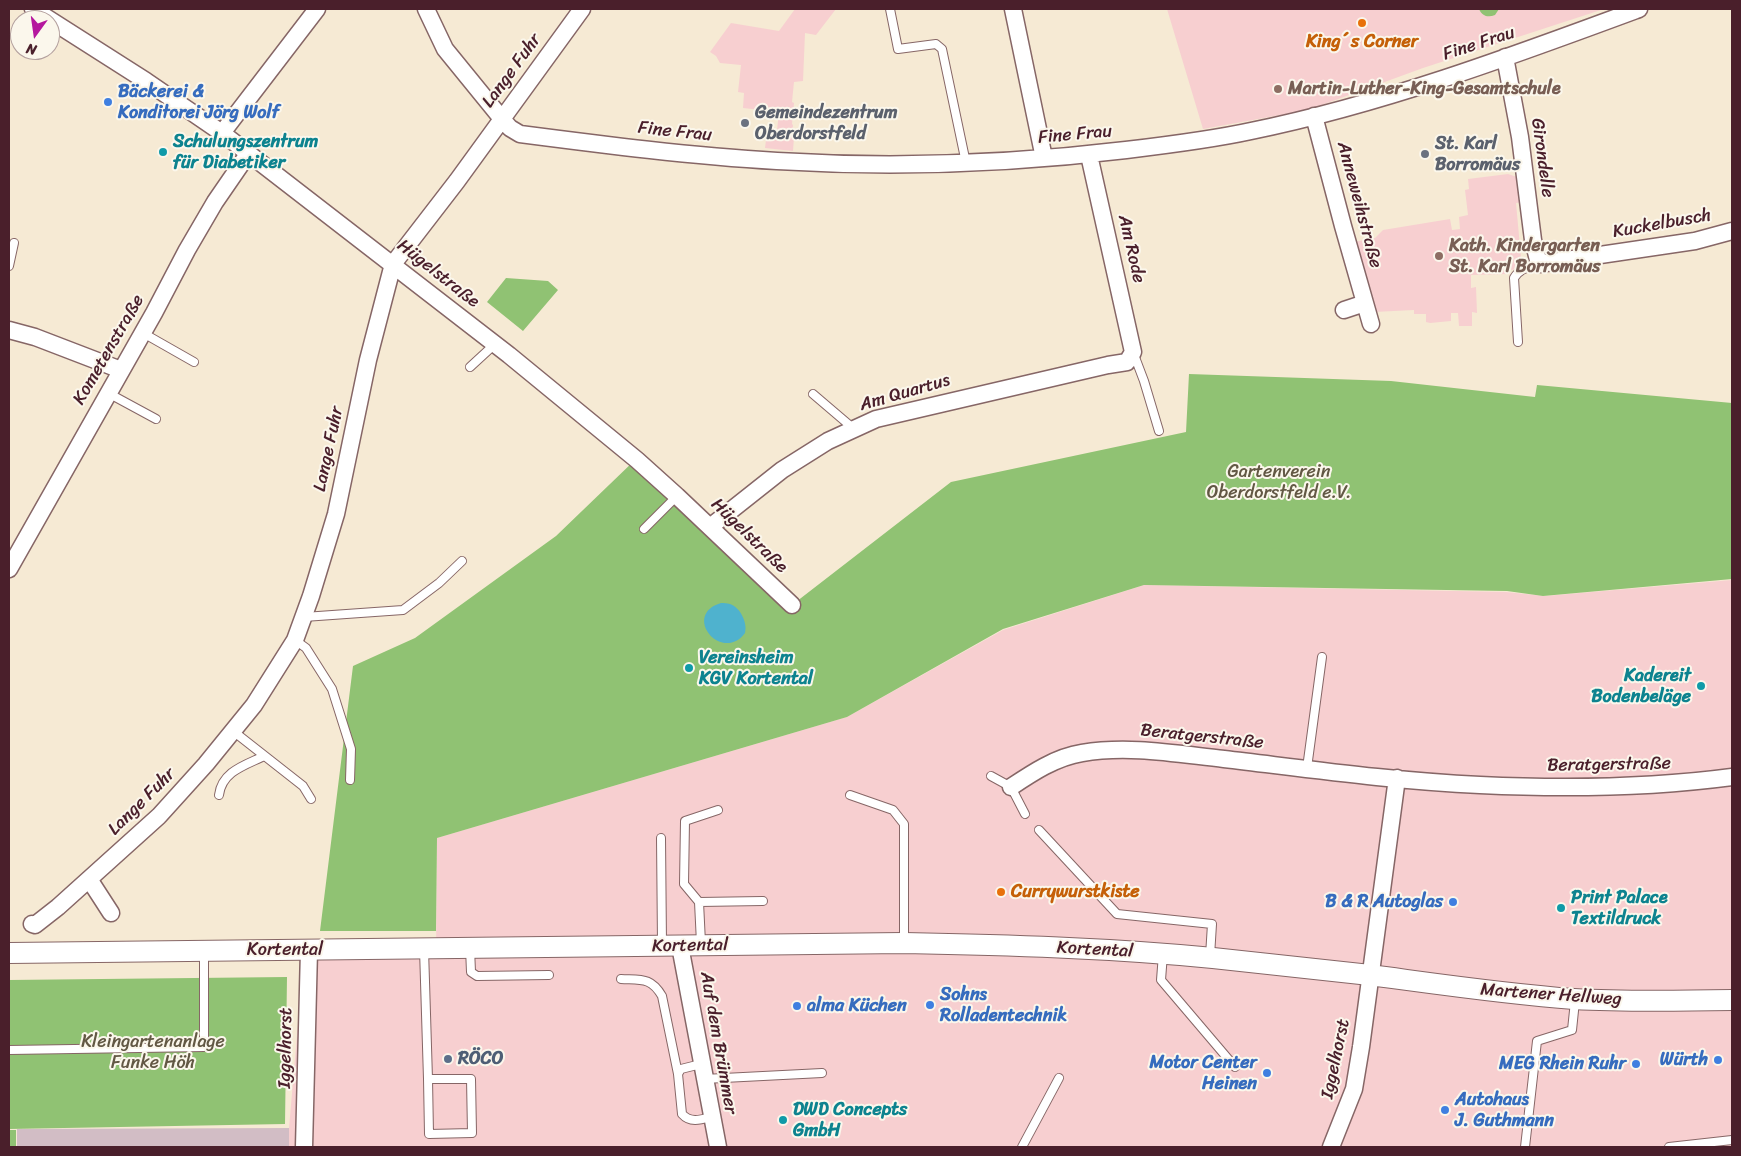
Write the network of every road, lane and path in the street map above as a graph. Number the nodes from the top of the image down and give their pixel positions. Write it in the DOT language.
graph roads {
  1 [pos="33,9"];
  2 [pos="317,9"];
  3 [pos="426,9"];
  4 [pos="582,9"];
  5 [pos="890,9"];
  6 [pos="1013,9"];
  7 [pos="1639,9"];
  8 [pos="1616,13"];
  9 [pos="1505,57"];
  10 [pos="1314,116"];
  11 [pos="502,119"];
  12 [pos="222,133"];
  13 [pos="248,154"];
  14 [pos="1089,154"];
  15 [pos="1044,158"];
  16 [pos="966,163"];
  17 [pos="1732,231"];
  18 [pos="14,243"];
  19 [pos="393,264"];
  20 [pos="1539,264"];
  21 [pos="9,266"];
  22 [pos="1365,303"];
  23 [pos="1344,310"];
  24 [pos="1371,324"];
  25 [pos="9,330"];
  26 [pos="143,332"];
  27 [pos="1518,342"];
  28 [pos="495,344"];
  29 [pos="1133,352"];
  30 [pos="194,362"];
  31 [pos="470,367"];
  32 [pos="121,370"];
  33 [pos="108,393"];
  34 [pos="814,394"];
  35 [pos="156,419"];
  36 [pos="854,429"];
  37 [pos="1159,431"];
  38 [pos="677,496"];
  39 [pos="710,527"];
  40 [pos="644,529"];
  41 [pos="462,562"];
  42 [pos="9,569"];
  43 [pos="792,605"];
  44 [pos="304,617"];
  45 [pos="295,640"];
  46 [pos="1322,657"];
  47 [pos="233,731"];
  48 [pos="264,756"];
  49 [pos="1307,768"];
  50 [pos="991,776"];
  51 [pos="1732,777"];
  52 [pos="1397,778"];
  53 [pos="350,780"];
  54 [pos="1010,787"];
  55 [pos="219,795"];
  56 [pos="850,795"];
  57 [pos="311,799"];
  58 [pos="718,810"];
  59 [pos="1025,814"];
  60 [pos="1040,830"];
  61 [pos="661,838"];
  62 [pos="89,879"];
  63 [pos="763,901"];
  64 [pos="699,902"];
  65 [pos="111,913"];
  66 [pos="32,924"];
  67 [pos="904,943"];
  68 [pos="701,945"];
  69 [pos="671,946"];
  70 [pos="424,948"];
  71 [pos="470,948"];
  72 [pos="204,950"];
  73 [pos="309,950"];
  74 [pos="9,953"];
  75 [pos="1163,954"];
  76 [pos="1209,958"];
  77 [pos="549,975"];
  78 [pos="1371,975"];
  79 [pos="621,979"];
  80 [pos="1575,999"];
  81 [pos="1732,1000"];
  82 [pos="9,1050"];
  83 [pos="1235,1067"];
  84 [pos="703,1071"];
  85 [pos="678,1074"];
  86 [pos="822,1074"];
  87 [pos="1059,1078"];
  88 [pos="428,1079"];
  89 [pos="711,1117"];
  90 [pos="1732,1140"];
  91 [pos="304,1147"];
  92 [pos="718,1147"];
  93 [pos="1022,1147"];
  94 [pos="1331,1147"];
  95 [pos="1525,1147"];
  96 [pos="1669,1147"];
  1 -- 12 [label="street, Hügelstraße"];
  2 -- 12 [label="street"];
  3 -- 11 [label="street, Fine Frau"];
  4 -- 11 [label="street, Lange Fuhr"];
  5 -- 16 [label="lane"];
  6 -- 15 [label="street"];
  7 -- 8 [label="street, Fine Frau"];
  8 -- 9 [label="street, Fine Frau"];
  9 -- 10 [label="street, Fine Frau"];
  9 -- 20 [label="street, Girondelle"];
  10 -- 14 [label="street, Fine Frau"];
  10 -- 22 [label="street, Anneweihstraße"];
  11 -- 16 [label="street, Fine Frau"];
  11 -- 19 [label="street, Lange Fuhr"];
  12 -- 13 [label="street, Hügelstraße"];
  13 -- 19 [label="street, Hügelstraße"];
  13 -- 26 [label="street, Kometenstraße"];
  14 -- 15 [label="street, Fine Frau"];
  14 -- 29 [label="street, Am Rode"];
  15 -- 16 [label="street, Fine Frau"];
  17 -- 20 [label="street, Kuckelbusch"];
  18 -- 21 [label="lane"];
  19 -- 28 [label="street, Hügelstraße"];
  19 -- 44 [label="street, Lange Fuhr"];
  20 -- 27 [label="lane"];
  22 -- 23 [label="street"];
  22 -- 24 [label="street, Anneweihstraße"];
  25 -- 32 [label="street"];
  26 -- 30 [label="lane"];
  26 -- 32 [label="street, Kometenstraße"];
  28 -- 31 [label="lane"];
  28 -- 38 [label="street, Hügelstraße"];
  29 -- 36 [label="street, Am Quartus"];
  29 -- 37 [label="lane"];
  32 -- 33 [label="street, Kometenstraße"];
  33 -- 35 [label="lane"];
  33 -- 42 [label="street, Kometenstraße"];
  34 -- 36 [label="lane"];
  36 -- 39 [label="street, Am Quartus"];
  38 -- 39 [label="street, Hügelstraße"];
  38 -- 40 [label="lane"];
  39 -- 43 [label="street, Hügelstraße"];
  41 -- 44 [label="lane"];
  44 -- 45 [label="street, Lange Fuhr"];
  45 -- 47 [label="street, Lange Fuhr"];
  45 -- 53 [label="lane"];
  46 -- 49 [label="lane"];
  47 -- 48 [label="lane"];
  47 -- 62 [label="street, Lange Fuhr"];
  48 -- 55 [label="lane"];
  48 -- 57 [label="lane"];
  49 -- 52 [label="street, Beratgerstraße"];
  49 -- 54 [label="street, Beratgerstraße"];
  50 -- 54 [label="lane"];
  51 -- 52 [label="street, Beratgerstraße"];
  52 -- 78 [label="street"];
  54 -- 59 [label="lane"];
  56 -- 67 [label="lane"];
  58 -- 64 [label="lane"];
  60 -- 76 [label="lane"];
  61 -- 69 [label="lane"];
  62 -- 65 [label="street"];
  62 -- 66 [label="street, Lange Fuhr"];
  63 -- 64 [label="lane"];
  64 -- 68 [label="lane"];
  67 -- 68 [label="street, Kortental"];
  67 -- 75 [label="street, Kortental"];
  68 -- 69 [label="street, Kortental"];
  69 -- 71 [label="street, Kortental"];
  69 -- 84 [label="street, Auf dem Brümmer"];
  70 -- 71 [label="street, Kortental"];
  70 -- 73 [label="street, Kortental"];
  70 -- 88 [label="lane"];
  71 -- 77 [label="lane"];
  72 -- 73 [label="street, Kortental"];
  72 -- 74 [label="street, Kortental"];
  72 -- 82 [label="lane"];
  73 -- 91 [label="street, Iggelhorst"];
  75 -- 76 [label="street, Kortental"];
  75 -- 83 [label="lane"];
  76 -- 78 [label="street, Kortental"];
  78 -- 80 [label="street, Martener Hellweg"];
  78 -- 94 [label="street, Iggelhorst"];
  79 -- 85 [label="lane"];
  80 -- 81 [label="street, Martener Hellweg"];
  80 -- 95 [label="lane"];
  84 -- 85 [label="lane"];
  84 -- 86 [label="lane"];
  84 -- 89 [label="street, Auf dem Brümmer"];
  85 -- 89 [label="lane"];
  87 -- 93 [label="lane"];
  88 -- 88 [label="lane"];
  89 -- 92 [label="street, Auf dem Brümmer"];
  90 -- 96 [label="lane"];
}
